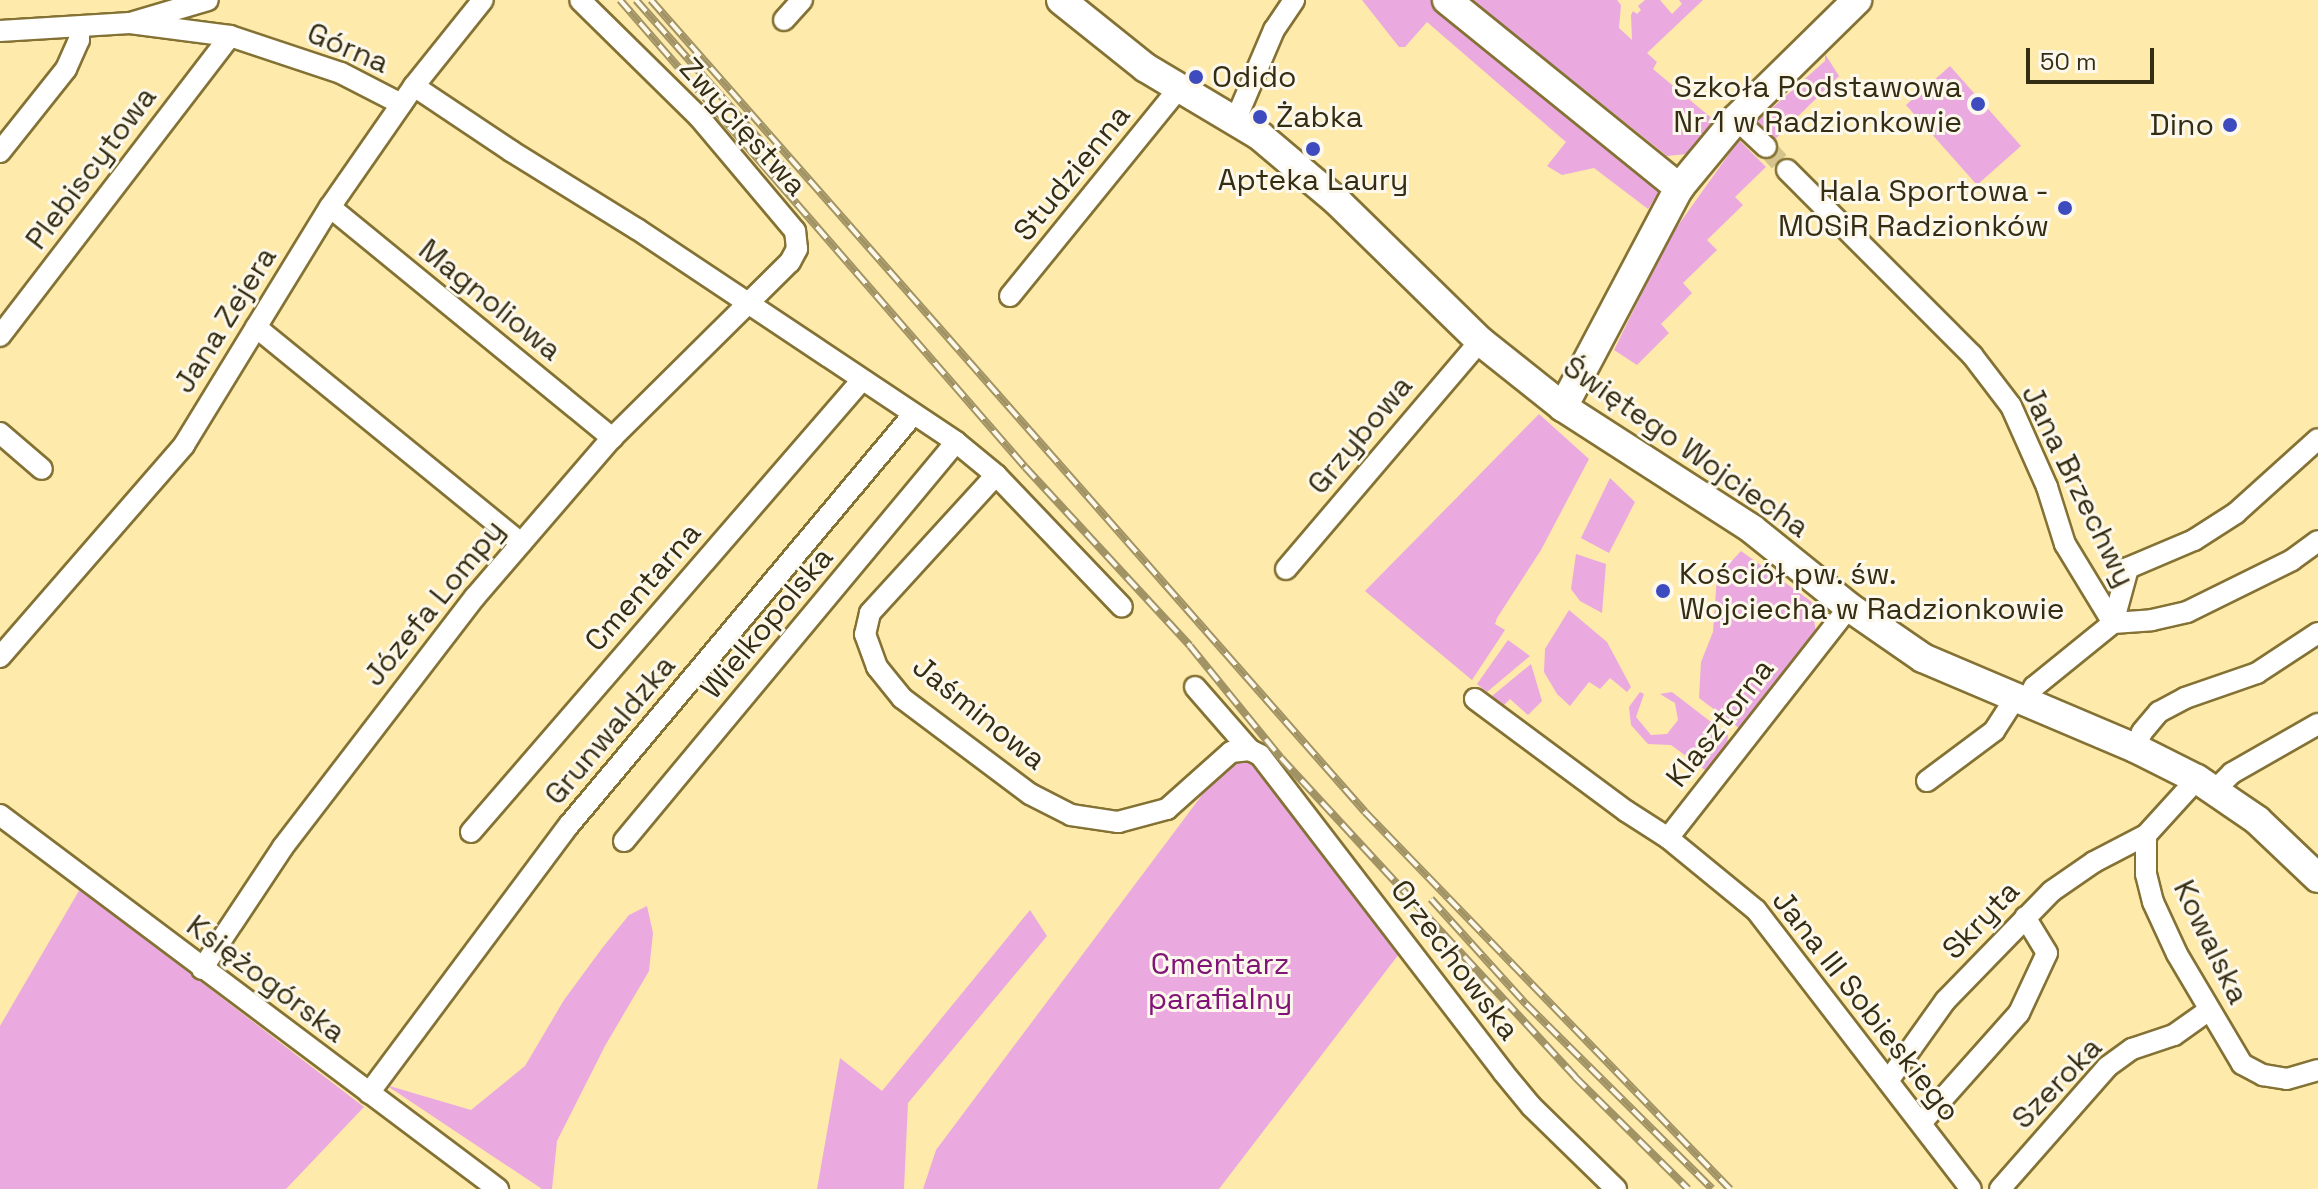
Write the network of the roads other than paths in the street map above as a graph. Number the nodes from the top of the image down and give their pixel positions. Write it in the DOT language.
graph roads {
  1 [pos="208,0"];
  2 [pos="483,0"];
  3 [pos="580,0"];
  4 [pos="802,0"];
  5 [pos="1061,0"];
  6 [pos="1294,0"];
  7 [pos="1447,0"];
  8 [pos="1857,0"];
  9 [pos="784,20"];
  10 [pos="130,23"];
  11 [pos="79,27"];
  12 [pos="0,31"];
  13 [pos="230,36"];
  14 [pos="414,86"];
  15 [pos="1180,87"];
  16 [pos="401,104"];
  17 [pos="1236,119"];
  18 [pos="1736,119"];
  19 [pos="1766,147"];
  20 [pos="0,152"];
  21 [pos="1787,170"];
  22 [pos="1679,188"];
  23 [pos="330,207"];
  24 [pos="1010,296"];
  25 [pos="749,305"];
  26 [pos="256,327"];
  27 [pos="0,336"];
  28 [pos="1480,341"];
  29 [pos="861,381"];
  30 [pos="1563,407"];
  31 [pos="912,416"];
  32 [pos="0,433"];
  33 [pos="612,438"];
  34 [pos="2318,439"];
  35 [pos="956,442"];
  36 [pos="42,469"];
  37 [pos="996,475"];
  38 [pos="2318,541"];
  39 [pos="521,543"];
  40 [pos="1286,569"];
  41 [pos="1122,607"];
  42 [pos="1849,607"];
  43 [pos="2113,623"];
  44 [pos="2318,633"];
  45 [pos="0,657"];
  46 [pos="1195,687"];
  47 [pos="1475,699"];
  48 [pos="2021,700"];
  49 [pos="2318,724"];
  50 [pos="2135,748"];
  51 [pos="1255,753"];
  52 [pos="1927,781"];
  53 [pos="2206,784"];
  54 [pos="0,815"];
  55 [pos="471,832"];
  56 [pos="2146,835"];
  57 [pos="1668,838"];
  58 [pos="624,841"];
  59 [pos="2318,878"];
  60 [pos="2025,917"];
  61 [pos="202,969"];
  62 [pos="2209,1010"];
  63 [pos="2318,1070"];
  64 [pos="1888,1081"];
  65 [pos="369,1093"];
  66 [pos="1921,1123"];
  67 [pos="498,1189"];
  68 [pos="1616,1189"];
  69 [pos="1971,1189"];
  70 [pos="2000,1189"];
  1 -- 10 [label="street"];
  2 -- 14 [label="street, Jana Zejera"];
  3 -- 25 [label="street, Zwycięstwa"];
  4 -- 9 [label="street"];
  5 -- 15 [label="street, Świętego Wojciecha"];
  6 -- 17 [label="street"];
  7 -- 22 [label="street"];
  8 -- 18 [label="street"];
  10 -- 11 [label="street"];
  10 -- 13 [label="street, Górna"];
  11 -- 12 [label="street"];
  11 -- 20 [label="street"];
  13 -- 16 [label="street, Górna"];
  13 -- 27 [label="street, Plebiscytowa"];
  14 -- 16 [label="street, Jana Zejera"];
  14 -- 25 [label="street"];
  15 -- 17 [label="street, Świętego Wojciecha"];
  15 -- 24 [label="street, Studzienna"];
  16 -- 23 [label="street, Jana Zejera"];
  17 -- 28 [label="street, Świętego Wojciecha"];
  18 -- 19 [label="street"];
  18 -- 22 [label="street"];
  21 -- 43 [label="street, Jana Brzechwy"];
  22 -- 30 [label="street"];
  23 -- 26 [label="street, Jana Zejera"];
  23 -- 33 [label="street, Magnoliowa"];
  25 -- 29 [label="street"];
  25 -- 33 [label="street, Józefa Lompy"];
  26 -- 39 [label="street"];
  26 -- 45 [label="street, Jana Zejera"];
  28 -- 30 [label="street, Świętego Wojciecha"];
  28 -- 40 [label="street, Grzybowa"];
  29 -- 31 [label="street"];
  29 -- 55 [label="street, Cmentarna"];
  30 -- 42 [label="street, Świętego Wojciecha"];
  31 -- 35 [label="street"];
  31 -- 65 [label="street, Grunwaldzka"];
  32 -- 36 [label="street"];
  33 -- 39 [label="street, Józefa Lompy"];
  34 -- 43 [label="street"];
  35 -- 37 [label="street"];
  35 -- 58 [label="street, Wielkopolska"];
  37 -- 41 [label="street"];
  37 -- 51 [label="street, Jaśminowa"];
  38 -- 43 [label="street"];
  39 -- 61 [label="street, Józefa Lompy"];
  42 -- 48 [label="street, Świętego Wojciecha"];
  42 -- 57 [label="street, Klasztorna"];
  43 -- 48 [label="street"];
  44 -- 50 [label="street"];
  46 -- 51 [label="street, Orzechowska"];
  47 -- 57 [label="street, Jana III Sobieskiego"];
  48 -- 50 [label="street, Świętego Wojciecha"];
  48 -- 52 [label="street"];
  49 -- 53 [label="street"];
  50 -- 53 [label="street, Świętego Wojciecha"];
  51 -- 68 [label="street, Orzechowska"];
  53 -- 56 [label="street"];
  53 -- 59 [label="street, Świętego Wojciecha"];
  54 -- 61 [label="street, Księżogórska"];
  56 -- 60 [label="street, Skryta"];
  56 -- 62 [label="street, Kowalska"];
  57 -- 64 [label="street, Jana III Sobieskiego"];
  60 -- 64 [label="street, Skryta"];
  60 -- 66 [label="street"];
  61 -- 65 [label="street, Księżogórska"];
  62 -- 63 [label="street, Kowalska"];
  62 -- 70 [label="street, Szeroka"];
  64 -- 66 [label="street, Jana III Sobieskiego"];
  65 -- 67 [label="street, Księżogórska"];
  66 -- 69 [label="street, Jana III Sobieskiego"];
}
